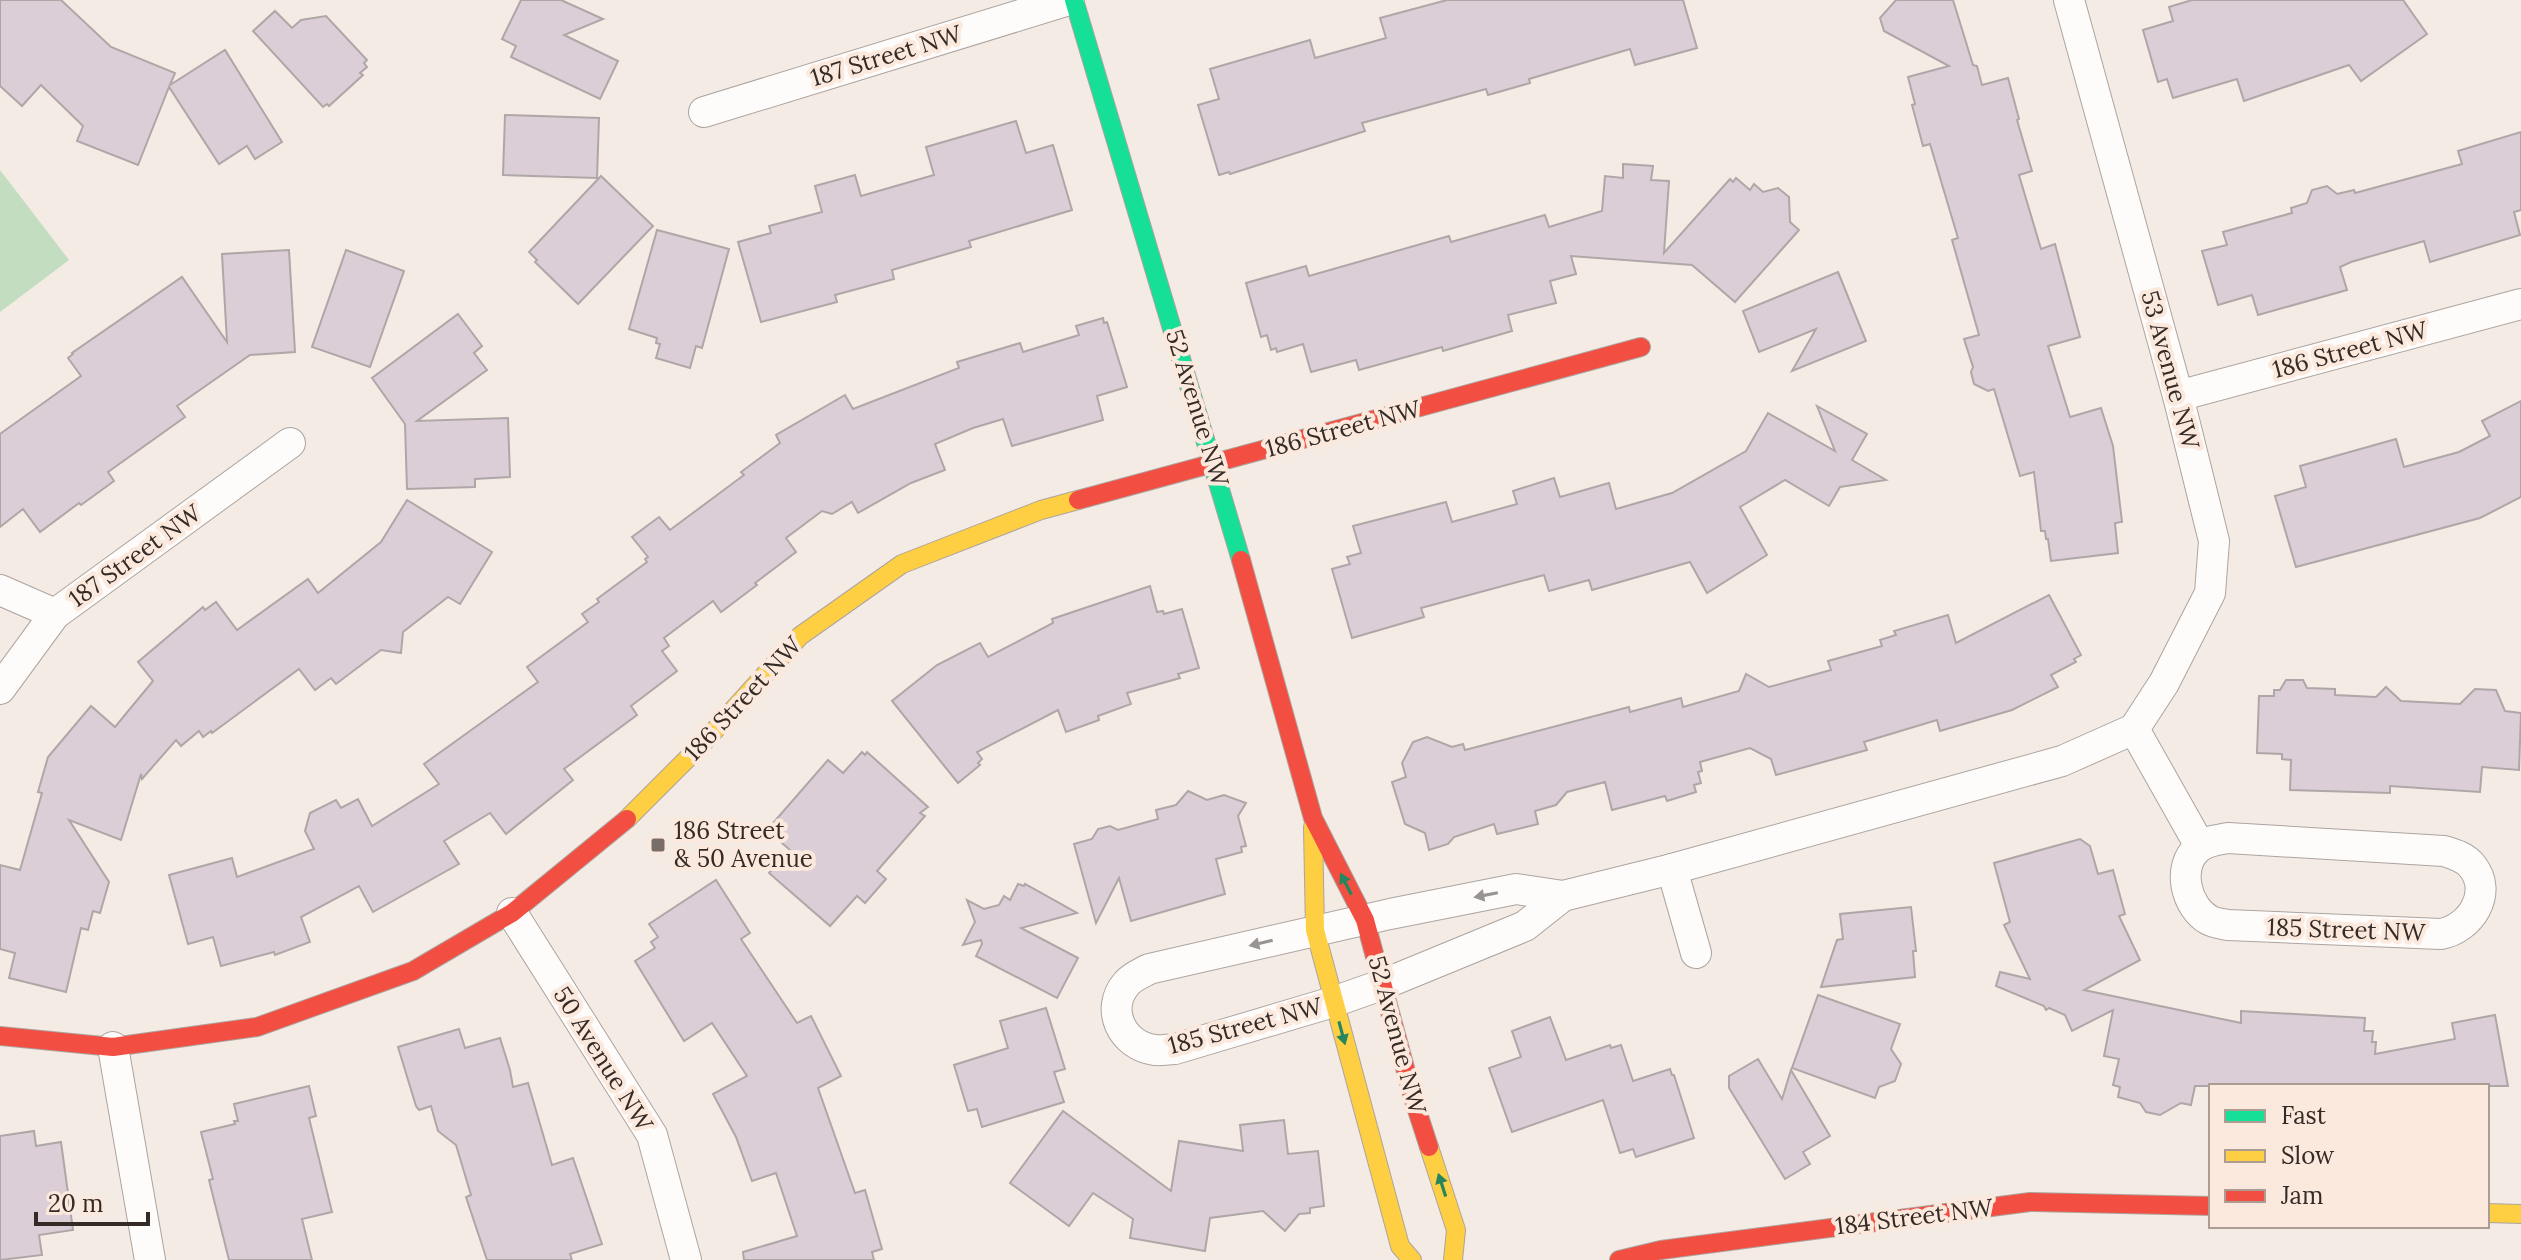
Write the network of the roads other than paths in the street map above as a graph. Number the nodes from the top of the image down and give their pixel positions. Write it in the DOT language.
graph roads {
  1 [pos="1072,0"];
  2 [pos="2069,0"];
  3 [pos="704,112"];
  4 [pos="2521,304"];
  5 [pos="1641,347"];
  6 [pos="2178,396"];
  7 [pos="290,443"];
  8 [pos="1214,464"];
  9 [pos="0,590"];
  10 [pos="55,614"];
  11 [pos="0,689"];
  12 [pos="2134,729"];
  13 [pos="1313,818"];
  14 [pos="2200,846"];
  15 [pos="1672,869"];
  16 [pos="1563,896"];
  17 [pos="512,913"];
  18 [pos="1365,920"];
  19 [pos="1315,930"];
  20 [pos="1696,953"];
  21 [pos="1384,984"];
  22 [pos="1333,1002"];
  23 [pos="0,1036"];
  24 [pos="113,1047"];
  25 [pos="2209,1206"];
  26 [pos="2489,1213"];
  27 [pos="2521,1214"];
  28 [pos="150,1260"];
  29 [pos="686,1260"];
  30 [pos="1412,1260"];
  31 [pos="1453,1260"];
  32 [pos="1619,1260"];
  1 -- 3 [label="street, 187 Street NW"];
  1 -- 8 [label="street, 52 Avenue NW"];
  2 -- 6 [label="street, 53 Avenue NW"];
  4 -- 6 [label="street, 186 Street NW"];
  5 -- 8 [label="street, 186 Street NW"];
  6 -- 12 [label="street, 53 Avenue NW"];
  7 -- 10 [label="street, 187 Street NW"];
  8 -- 13 [label="street, 52 Avenue NW"];
  8 -- 17 [label="street, 186 Street NW"];
  9 -- 10 [label="street"];
  10 -- 11 [label="street, 187 Street NW"];
  12 -- 14 [label="street"];
  12 -- 15 [label="street, 185 Street NW"];
  18 -- 13 [label="street, 52 Avenue NW, one-way"];
  13 -- 19 [label="street, 52 Avenue NW"];
  14 -- 14 [label="street, 185 Street NW"];
  15 -- 16 [label="street, 185 Street NW"];
  15 -- 20 [label="street"];
  16 -- 18 [label="street, 185 Street NW, one-way"];
  16 -- 21 [label="street, 185 Street NW"];
  17 -- 24 [label="street, 186 Street NW"];
  17 -- 29 [label="street, 50 Avenue NW"];
  18 -- 19 [label="street, 185 Street NW"];
  18 -- 21 [label="street, 52 Avenue NW"];
  19 -- 22 [label="street, 52 Avenue NW"];
  19 -- 22 [label="street, 185 Street NW, one-way"];
  21 -- 22 [label="street, 185 Street NW"];
  31 -- 21 [label="street, 52 Avenue NW, one-way"];
  22 -- 30 [label="street, 52 Avenue NW, one-way"];
  23 -- 24 [label="street, 186 Street NW"];
  24 -- 28 [label="street"];
  25 -- 32 [label="street, 184 Street NW"];
  26 -- 27 [label="street"];
}
